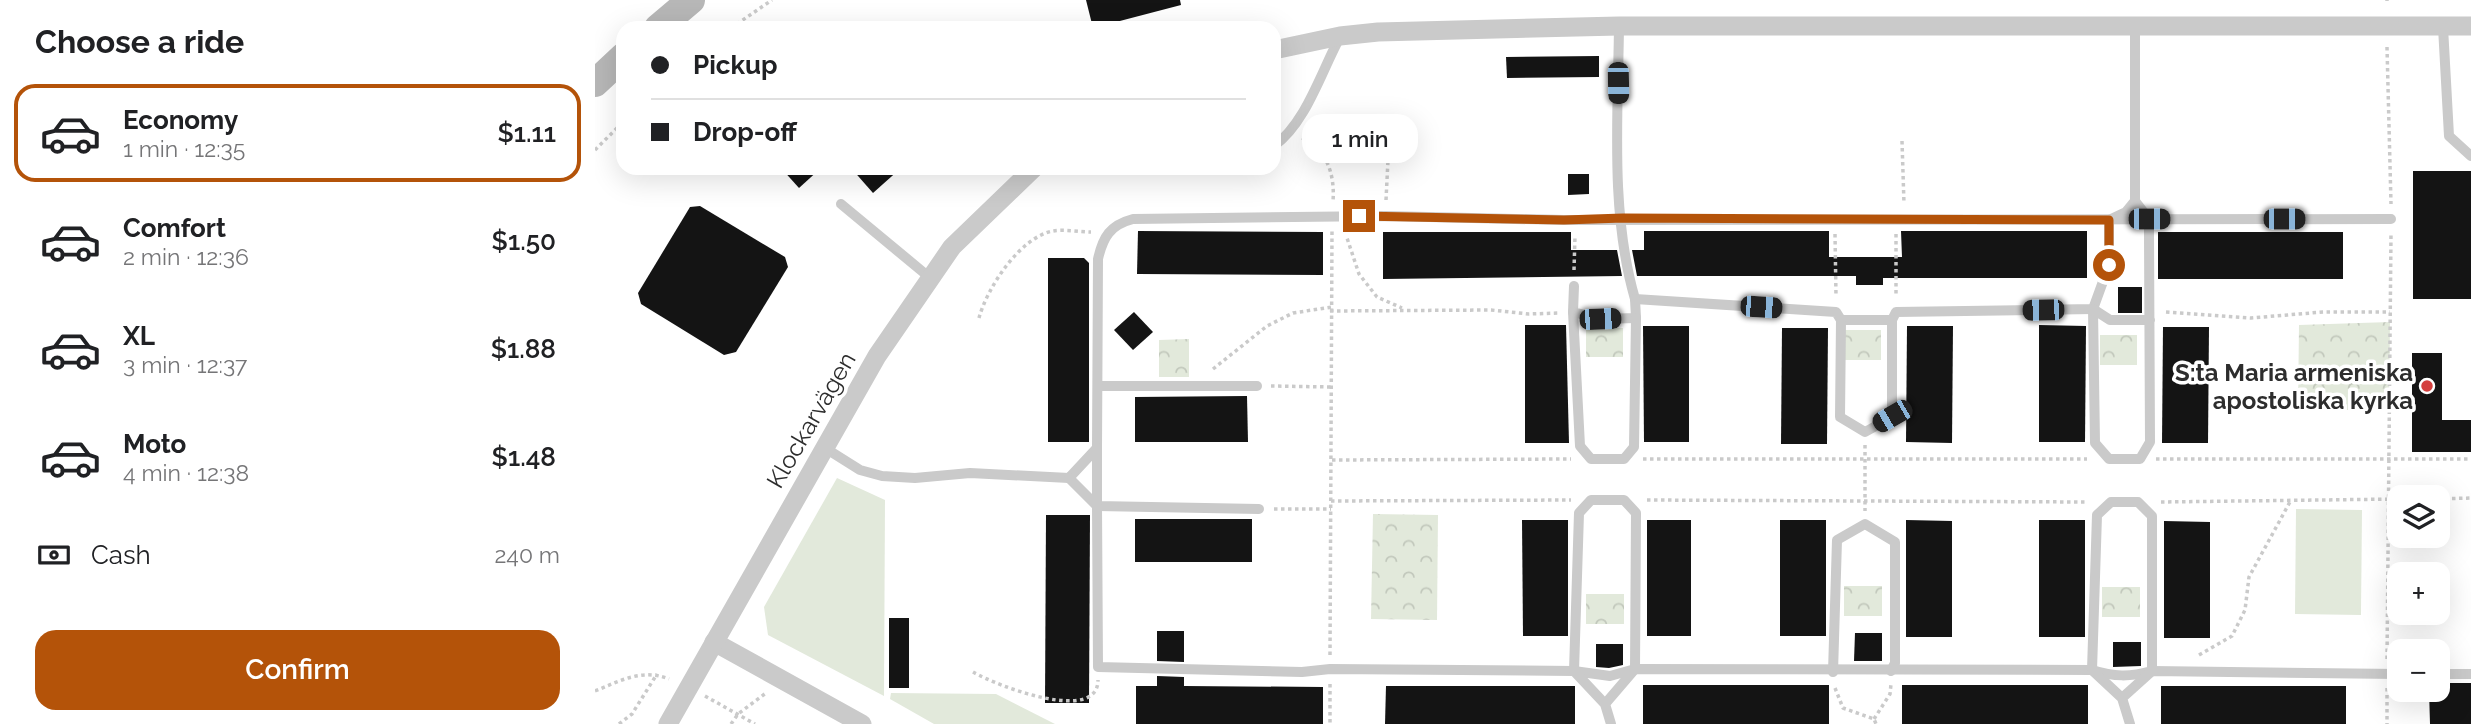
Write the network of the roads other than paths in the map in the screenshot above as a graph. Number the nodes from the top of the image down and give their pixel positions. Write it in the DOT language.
graph roads {
  1 [pos="691,0"];
  2 [pos="666,21"];
  3 [pos="1619,26"];
  4 [pos="2471,26"];
  5 [pos="2135,27"];
  6 [pos="2443,27"];
  7 [pos="1340,36"];
  8 [pos="1281,49"];
  9 [pos="616,64"];
  10 [pos="595,83"];
  11 [pos="1281,138"];
  12 [pos="2471,156"];
  13 [pos="1026,175"];
  14 [pos="2135,201"];
  15 [pos="841,204"];
  16 [pos="1623,218"];
  17 [pos="2149,219"];
  18 [pos="2391,219"];
  19 [pos="2109,220"];
  20 [pos="929,277"];
  21 [pos="1574,286"];
  22 [pos="1635,299"];
  23 [pos="2092,309"];
  24 [pos="1573,312"];
  25 [pos="2150,315"];
  26 [pos="1838,316"];
  27 [pos="1636,318"];
  28 [pos="1892,320"];
  29 [pos="1099,386"];
  30 [pos="1257,386"];
  31 [pos="825,448"];
  32 [pos="1097,449"];
  33 [pos="1069,478"];
  34 [pos="1097,506"];
  35 [pos="1259,509"];
  36 [pos="714,642"];
  37 [pos="1635,669"];
  38 [pos="2092,670"];
  39 [pos="1574,671"];
  40 [pos="1891,671"];
  41 [pos="2152,671"];
  42 [pos="1833,672"];
  43 [pos="2387,674"];
  44 [pos="2450,674"];
  45 [pos="2471,674"];
  46 [pos="2122,698"];
  47 [pos="1605,704"];
  48 [pos="668,724"];
  49 [pos="862,724"];
  50 [pos="1611,724"];
  51 [pos="2130,724"];
  1 -- 2 [label="main road"];
  3 -- 5 [label="street"];
  3 -- 7 [label="street"];
  3 -- 16 [label="lane"];
  4 -- 6 [label="street"];
  5 -- 6 [label="street"];
  5 -- 14 [label="lane"];
  6 -- 12 [label="lane"];
  7 -- 8 [label="street"];
  7 -- 11 [label="lane"];
  9 -- 10 [label="main road"];
  13 -- 20 [label="street, Klockarvägen"];
  14 -- 17 [label="lane"];
  14 -- 19 [label="lane"];
  15 -- 20 [label="lane"];
  16 -- 19 [label="lane"];
  16 -- 22 [label="lane"];
  16 -- 29 [label="lane"];
  17 -- 18 [label="lane"];
  17 -- 19 [label="lane"];
  17 -- 25 [label="lane"];
  19 -- 23 [label="lane"];
  20 -- 31 [label="street, Klockarvägen"];
  21 -- 24 [label="lane"];
  22 -- 26 [label="lane"];
  22 -- 27 [label="lane"];
  23 -- 25 [label="lane"];
  23 -- 25 [label="lane"];
  23 -- 28 [label="lane"];
  24 -- 27 [label="lane"];
  24 -- 27 [label="lane"];
  26 -- 28 [label="lane"];
  26 -- 28 [label="lane"];
  29 -- 30 [label="lane"];
  29 -- 32 [label="lane"];
  31 -- 33 [label="lane"];
  31 -- 36 [label="street, Klockarvägen"];
  32 -- 33 [label="lane"];
  32 -- 34 [label="lane"];
  33 -- 34 [label="lane"];
  34 -- 35 [label="lane"];
  34 -- 39 [label="lane"];
  36 -- 48 [label="street, Klockarvägen"];
  36 -- 49 [label="street"];
  37 -- 39 [label="lane"];
  37 -- 39 [label="lane"];
  37 -- 42 [label="lane"];
  37 -- 47 [label="lane"];
  38 -- 40 [label="lane"];
  38 -- 41 [label="lane"];
  38 -- 41 [label="lane"];
  38 -- 46 [label="lane"];
  39 -- 47 [label="lane"];
  40 -- 42 [label="lane"];
  40 -- 42 [label="lane"];
  41 -- 43 [label="lane"];
  41 -- 46 [label="lane"];
  44 -- 45 [label="lane"];
  46 -- 51 [label="lane"];
  47 -- 50 [label="lane"];
}
